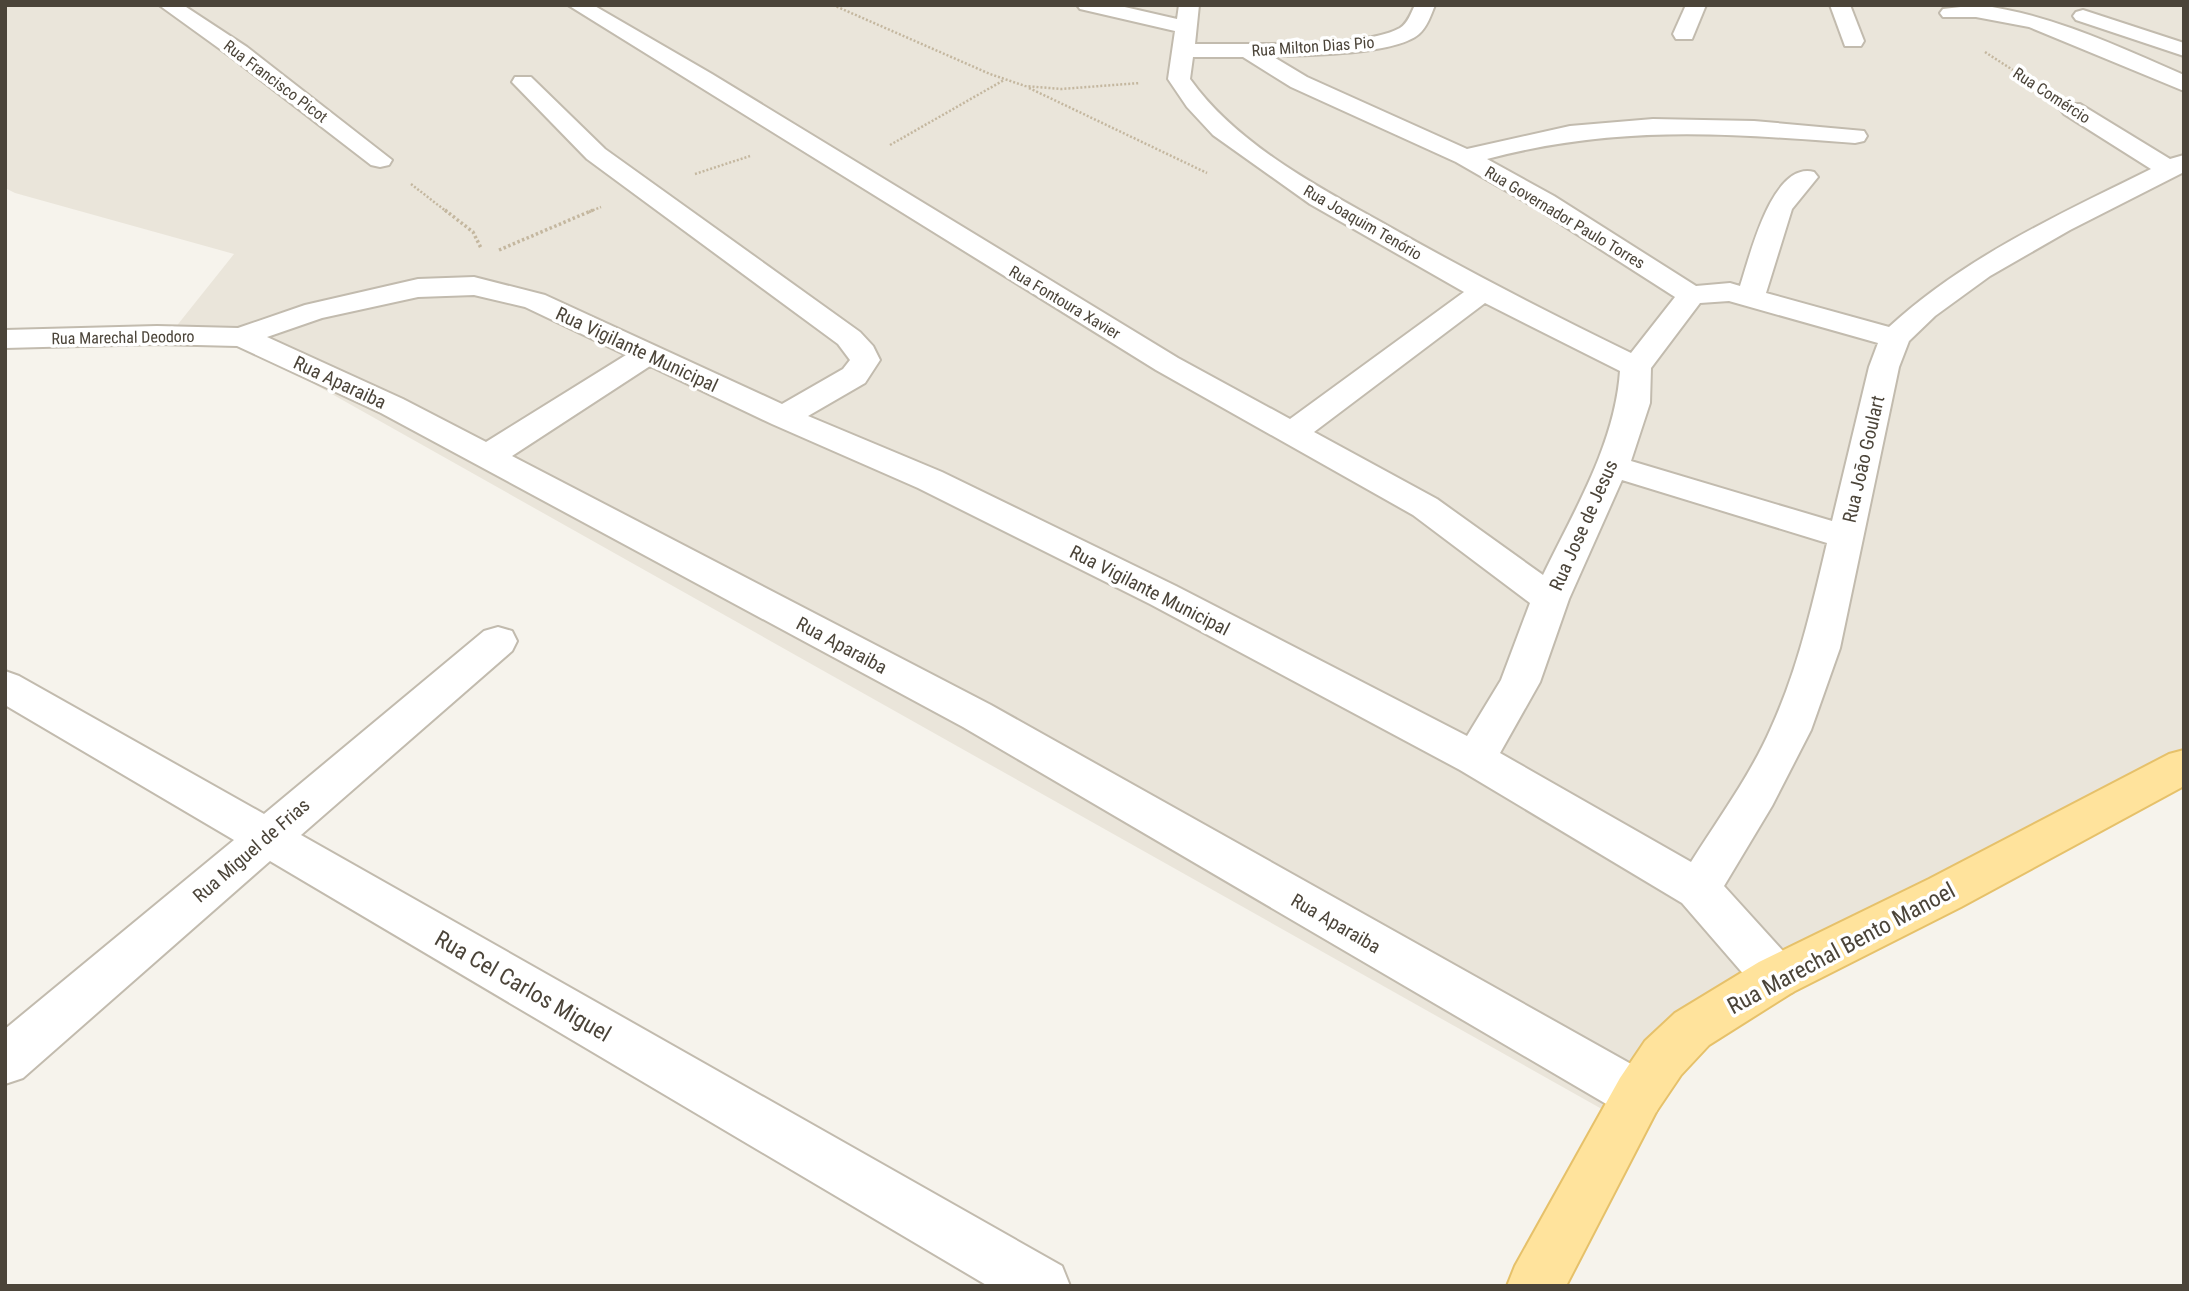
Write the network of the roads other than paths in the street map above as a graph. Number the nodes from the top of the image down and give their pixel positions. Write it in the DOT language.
graph roads {
  1 [pos="169,5"];
  2 [pos="578,5"];
  3 [pos="1087,5"];
  4 [pos="1425,5"];
  5 [pos="1696,5"];
  6 [pos="1840,5"];
  7 [pos="2047,5"];
  8 [pos="1950,13"];
  9 [pos="1186,28"];
  10 [pos="1684,34"];
  11 [pos="1853,41"];
  12 [pos="2184,50"];
  13 [pos="1249,51"];
  14 [pos="523,82"];
  15 [pos="2184,84"];
  16 [pos="2072,108"];
  17 [pos="1856,136"];
  18 [pos="1465,157"];
  19 [pos="380,160"];
  20 [pos="2177,166"];
  21 [pos="1805,177"];
  22 [pos="1483,291"];
  23 [pos="1691,295"];
  24 [pos="1750,299"];
  25 [pos="242,337"];
  26 [pos="1895,338"];
  27 [pos="5,339"];
  28 [pos="648,354"];
  29 [pos="1636,367"];
  30 [pos="783,417"];
  31 [pos="1291,434"];
  32 [pos="488,456"];
  33 [pos="1612,466"];
  34 [pos="1846,537"];
  35 [pos="1550,599"];
  36 [pos="498,641"];
  37 [pos="5,686"];
  38 [pos="1475,759"];
  39 [pos="2184,766"];
  40 [pos="265,837"];
  41 [pos="1698,889"];
  42 [pos="1776,977"];
  43 [pos="5,1061"];
  44 [pos="1638,1095"];
  45 [pos="1042,1286"];
  46 [pos="1535,1286"];
  1 -- 19 [label="street, Rua Francisco Picot"];
  2 -- 31 [label="street, Rua Fontoura Xavier"];
  3 -- 9 [label="street, Rua Milton Dias Pio"];
  4 -- 13 [label="street, Rua Milton Dias Pio"];
  5 -- 10 [label="street"];
  6 -- 11 [label="street"];
  7 -- 12 [label="street"];
  8 -- 15 [label="street"];
  9 -- 13 [label="street, Rua Milton Dias Pio"];
  9 -- 22 [label="street, Rua Joaquim Tenório"];
  13 -- 18 [label="street, Rua Governador Paulo Torres"];
  14 -- 30 [label="street"];
  16 -- 20 [label="street, Rua Comércio"];
  17 -- 18 [label="street"];
  18 -- 23 [label="street, Rua Governador Paulo Torres"];
  20 -- 26 [label="street, Rua Joāo Goulart"];
  21 -- 24 [label="street"];
  22 -- 29 [label="street, Rua Joaquim Tenório"];
  22 -- 31 [label="street"];
  23 -- 24 [label="street"];
  23 -- 29 [label="street"];
  24 -- 26 [label="street"];
  25 -- 27 [label="street, Rua Marechal Deodoro"];
  25 -- 28 [label="street, Rua Vigilante Municipal"];
  25 -- 32 [label="street, Rua Aparaiba"];
  26 -- 34 [label="street, Rua Joāo Goulart"];
  28 -- 30 [label="street, Rua Vigilante Municipal"];
  28 -- 32 [label="street"];
  29 -- 33 [label="street, Rua Jose de Jesus"];
  30 -- 38 [label="street, Rua Vigilante Municipal"];
  31 -- 35 [label="street, Rua Fontoura Xavier"];
  32 -- 44 [label="street, Rua Aparaiba"];
  33 -- 34 [label="street"];
  33 -- 35 [label="street, Rua Jose de Jesus"];
  34 -- 41 [label="street, Rua Joāo Goulart"];
  35 -- 38 [label="street, Rua Jose de Jesus"];
  36 -- 40 [label="street, Rua Miguel de Frias"];
  37 -- 40 [label="street, Rua Cel Carlos Miguel"];
  38 -- 41 [label="street, Rua Vigilante Municipal"];
  39 -- 42 [label="main road, Rua Marechal Bento Manoel"];
  40 -- 43 [label="street, Rua Miguel de Frias"];
  40 -- 45 [label="street, Rua Cel Carlos Miguel"];
  41 -- 42 [label="street, Rua Vigilante Municipal"];
  42 -- 44 [label="main road, Rua Marechal Bento Manoel"];
  44 -- 46 [label="main road, Rua Marechal Bento Manoel"];
}
